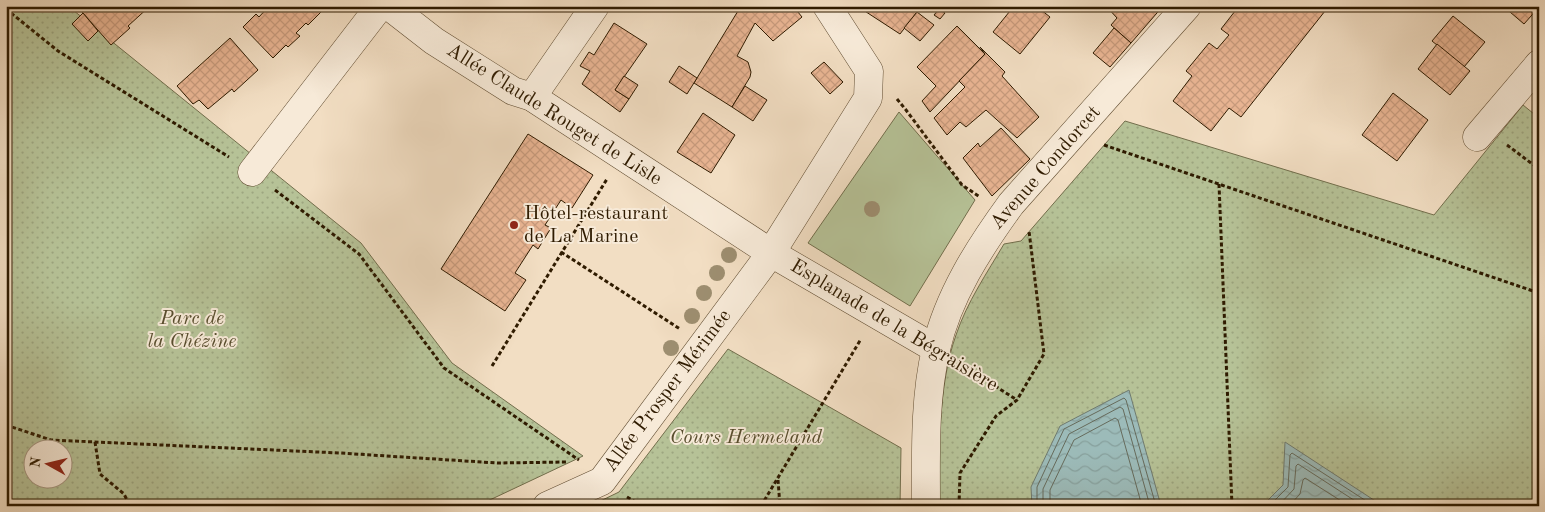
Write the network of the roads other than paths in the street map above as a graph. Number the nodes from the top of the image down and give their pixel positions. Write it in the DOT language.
graph roads {
  1 [pos="380,6"];
  2 [pos="389,6"];
  3 [pos="595,6"];
  4 [pos="827,6"];
  5 [pos="1187,6"];
  6 [pos="1539,64"];
  7 [pos="532,97"];
  8 [pos="1481,132"];
  9 [pos="252,172"];
  10 [pos="771,253"];
  11 [pos="936,349"];
  12 [pos="547,506"];
  13 [pos="926,506"];
  1 -- 9 [label="street"];
  2 -- 7 [label="street, Allée Claude Rouget de Lisle"];
  3 -- 7 [label="street"];
  4 -- 10 [label="street, Allée Prosper Mérimée"];
  5 -- 11 [label="street, Avenue Condorcet"];
  6 -- 8 [label="street"];
  7 -- 10 [label="street, Allée Claude Rouget de Lisle"];
  10 -- 11 [label="street, Esplanade de la Bégraisière"];
  10 -- 12 [label="street, Allée Prosper Mérimée"];
  11 -- 13 [label="street, Avenue Condorcet"];
}
